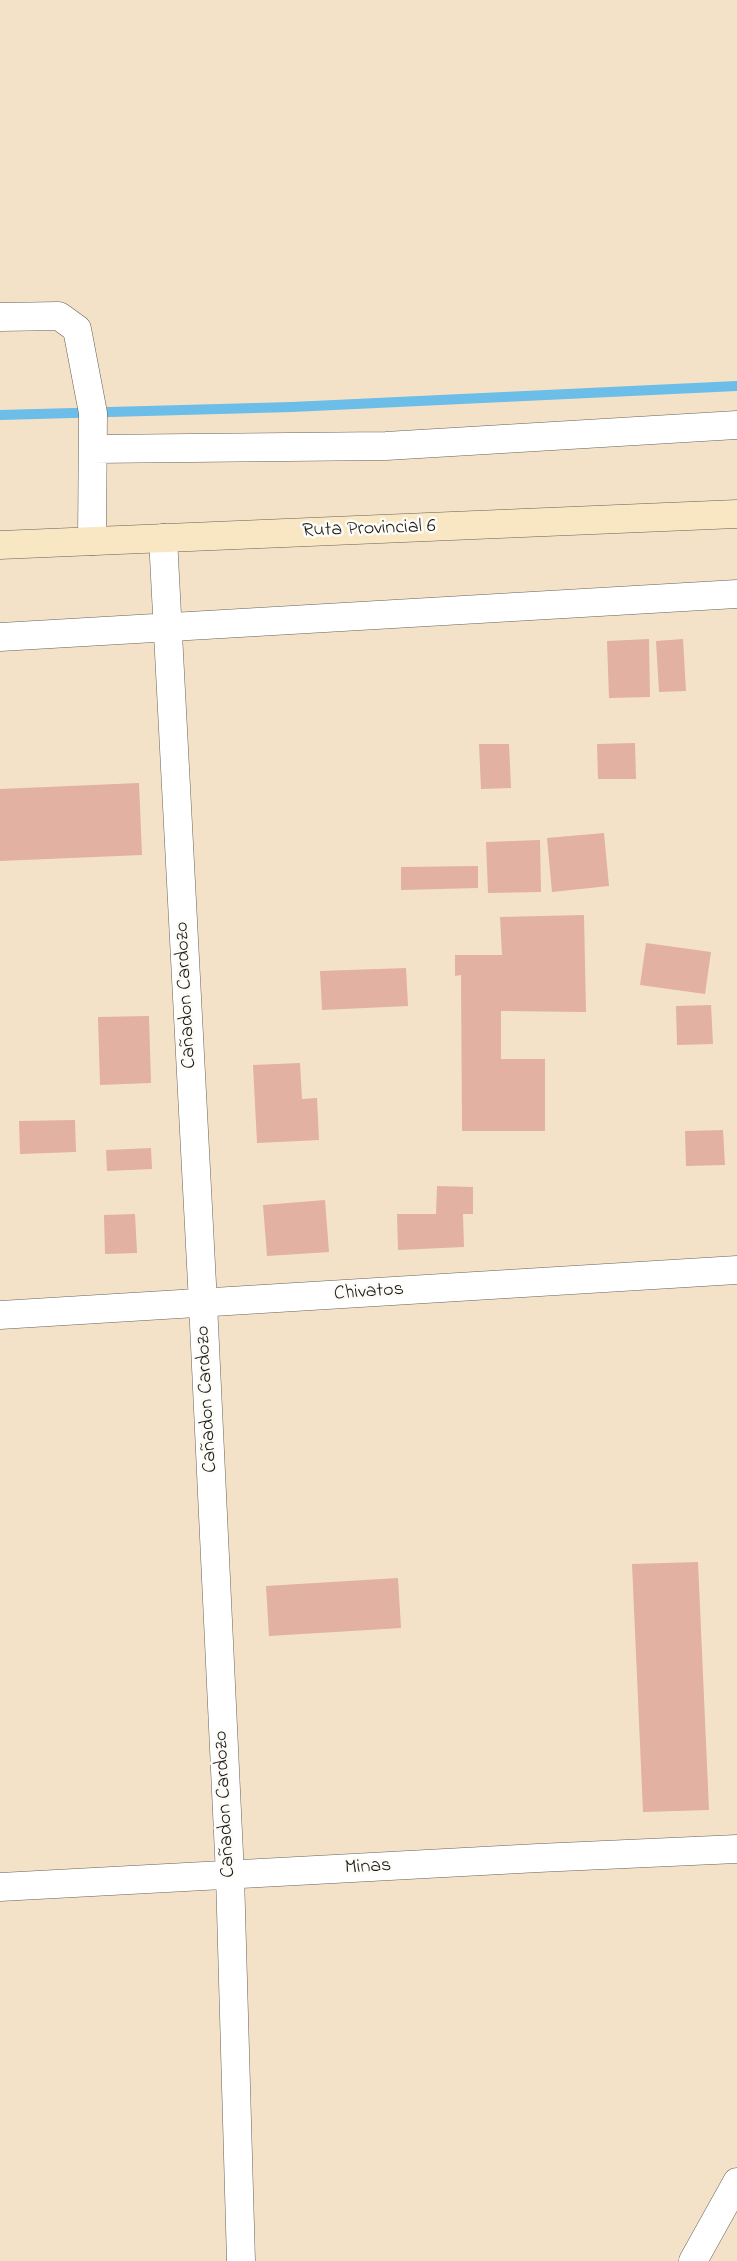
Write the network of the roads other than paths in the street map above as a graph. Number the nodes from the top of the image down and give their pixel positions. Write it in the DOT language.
graph roads {
  1 [pos="0,317"];
  2 [pos="737,425"];
  3 [pos="93,450"];
  4 [pos="737,514"];
  5 [pos="163,538"];
  6 [pos="92,541"];
  7 [pos="0,545"];
  8 [pos="737,594"];
  9 [pos="167,627"];
  10 [pos="0,637"];
  11 [pos="737,1270"];
  12 [pos="203,1303"];
  13 [pos="0,1315"];
  14 [pos="737,1849"];
  15 [pos="230,1875"];
  16 [pos="0,1887"];
  17 [pos="737,2182"];
  18 [pos="241,2261"];
  19 [pos="693,2261"];
  1 -- 3 [label="street"];
  2 -- 3 [label="street"];
  3 -- 6 [label="street"];
  4 -- 5 [label="main road, Ruta Provincial 6"];
  5 -- 6 [label="main road, Ruta Provincial 6"];
  5 -- 9 [label="street, Cañadon Cardozo"];
  6 -- 7 [label="main road, Ruta Provincial 6"];
  8 -- 9 [label="street"];
  9 -- 10 [label="street"];
  9 -- 12 [label="street, Cañadon Cardozo"];
  11 -- 12 [label="street, Chivatos"];
  12 -- 13 [label="street, Chivatos"];
  12 -- 15 [label="street, Cañadon Cardozo"];
  14 -- 15 [label="street, Minas"];
  15 -- 16 [label="street, Minas"];
  15 -- 18 [label="street, Cañadon Cardozo"];
  17 -- 19 [label="street"];
}
